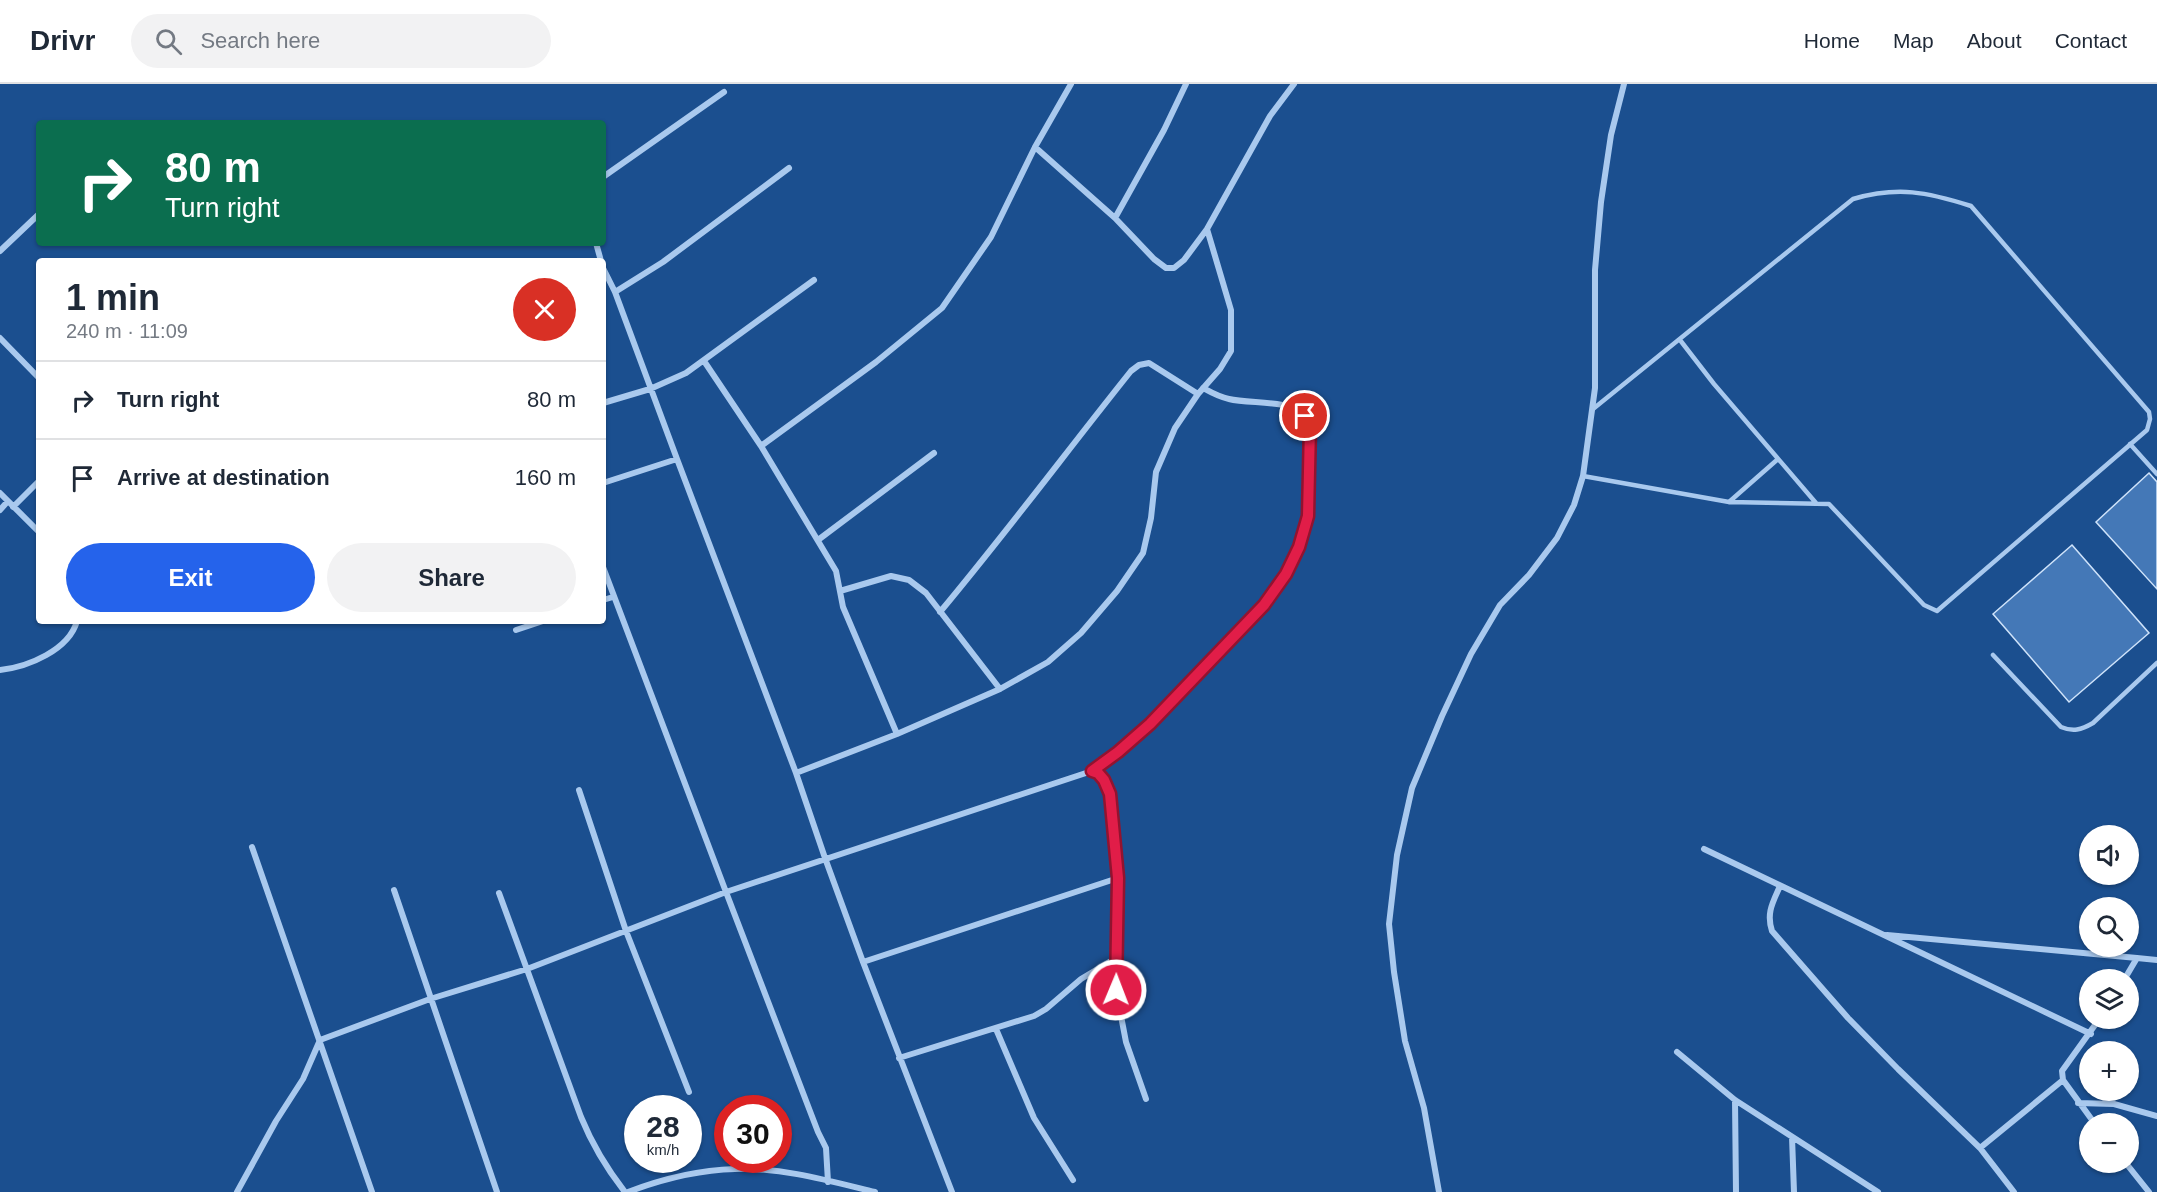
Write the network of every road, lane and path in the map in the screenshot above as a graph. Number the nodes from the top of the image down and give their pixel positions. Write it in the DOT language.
graph roads {
  1 [pos="1071,84"];
  2 [pos="1186,84"];
  3 [pos="1294,84"];
  4 [pos="1624,84"];
  5 [pos="724,92"];
  6 [pos="1035,147"];
  7 [pos="789,168"];
  8 [pos="606,175"];
  9 [pos="36,217"];
  10 [pos="1115,218"];
  11 [pos="1207,229"];
  12 [pos="0,251"];
  13 [pos="606,273"];
  14 [pos="814,280"];
  15 [pos="615,292"];
  16 [pos="0,338"];
  17 [pos="1680,340"];
  18 [pos="704,361"];
  19 [pos="36,375"];
  20 [pos="1203,388"];
  21 [pos="650,389"];
  22 [pos="1198,394"];
  23 [pos="606,402"];
  24 [pos="1593,409"];
  25 [pos="2130,444"];
  26 [pos="761,446"];
  27 [pos="934,453"];
  28 [pos="676,459"];
  29 [pos="1778,459"];
  30 [pos="2157,474"];
  31 [pos="1583,476"];
  32 [pos="606,482"];
  33 [pos="36,484"];
  34 [pos="0,493"];
  35 [pos="8,501"];
  36 [pos="1729,502"];
  37 [pos="1816,503"];
  38 [pos="13,507"];
  39 [pos="0,510"];
  40 [pos="36,529"];
  41 [pos="818,540"];
  42 [pos="606,576"];
  43 [pos="840,591"];
  44 [pos="613,597"];
  45 [pos="606,599"];
  46 [pos="940,612"];
  47 [pos="76,624"];
  48 [pos="534,624"];
  49 [pos="516,630"];
  50 [pos="1992,655"];
  51 [pos="2157,663"];
  52 [pos="0,670"];
  53 [pos="1000,689"];
  54 [pos="897,734"];
  55 [pos="1092,771"];
  56 [pos="796,773"];
  57 [pos="579,790"];
  58 [pos="252,847"];
  59 [pos="1704,849"];
  60 [pos="825,858"];
  61 [pos="1118,878"];
  62 [pos="1780,886"];
  63 [pos="394,890"];
  64 [pos="726,892"];
  65 [pos="499,893"];
  66 [pos="626,931"];
  67 [pos="1883,935"];
  68 [pos="1116,958"];
  69 [pos="2137,958"];
  70 [pos="2157,960"];
  71 [pos="863,962"];
  72 [pos="527,969"];
  73 [pos="2130,969"];
  74 [pos="430,999"];
  75 [pos="996,1029"];
  76 [pos="2094,1029"];
  77 [pos="2091,1034"];
  78 [pos="320,1040"];
  79 [pos="1677,1052"];
  80 [pos="899,1058"];
  81 [pos="2063,1080"];
  82 [pos="689,1092"];
  83 [pos="1146,1099"];
  84 [pos="1735,1100"];
  85 [pos="2078,1103"];
  86 [pos="2086,1113"];
  87 [pos="2157,1116"];
  88 [pos="1792,1137"];
  89 [pos="1980,1148"];
  90 [pos="2134,1173"];
  91 [pos="1073,1180"];
  92 [pos="828,1182"];
  93 [pos="370,1191"];
  94 [pos="237,1192"];
  95 [pos="497,1192"];
  96 [pos="627,1192"];
  97 [pos="875,1192"];
  98 [pos="952,1192"];
  99 [pos="1439,1192"];
  100 [pos="1736,1192"];
  101 [pos="1794,1192"];
  102 [pos="1878,1192"];
  103 [pos="2014,1192"];
  104 [pos="2149,1192"];
  1 -- 6 [label="street"];
  2 -- 10 [label="street"];
  3 -- 11 [label="street"];
  4 -- 24 [label="street"];
  5 -- 8 [label="street"];
  6 -- 10 [label="street"];
  6 -- 26 [label="street"];
  7 -- 15 [label="street"];
  9 -- 12 [label="street"];
  10 -- 11 [label="street"];
  11 -- 20 [label="street"];
  13 -- 15 [label="street"];
  14 -- 18 [label="street"];
  15 -- 21 [label="street"];
  16 -- 19 [label="street"];
  17 -- 24 [label="lane"];
  17 -- 25 [label="lane"];
  17 -- 29 [label="lane"];
  18 -- 21 [label="street"];
  18 -- 26 [label="street"];
  20 -- 22 [label="street"];
  20 -- 55 [label="street"];
  21 -- 23 [label="street"];
  21 -- 28 [label="street"];
  22 -- 46 [label="street"];
  22 -- 53 [label="street"];
  24 -- 31 [label="street"];
  25 -- 30 [label="lane"];
  25 -- 37 [label="lane"];
  26 -- 41 [label="street"];
  27 -- 41 [label="street"];
  28 -- 32 [label="street"];
  28 -- 56 [label="street"];
  29 -- 36 [label="lane"];
  29 -- 37 [label="lane"];
  31 -- 36 [label="lane"];
  31 -- 99 [label="street"];
  33 -- 38 [label="street"];
  34 -- 35 [label="street"];
  35 -- 38 [label="street"];
  35 -- 39 [label="street"];
  36 -- 37 [label="lane"];
  38 -- 40 [label="street"];
  41 -- 43 [label="street"];
  42 -- 44 [label="street"];
  43 -- 46 [label="street"];
  43 -- 54 [label="street"];
  44 -- 45 [label="street"];
  44 -- 64 [label="street"];
  46 -- 53 [label="street"];
  47 -- 52 [label="street"];
  48 -- 49 [label="street"];
  50 -- 51 [label="lane"];
  53 -- 54 [label="street"];
  54 -- 56 [label="street"];
  55 -- 60 [label="street"];
  55 -- 61 [label="street"];
  56 -- 60 [label="street"];
  57 -- 66 [label="street"];
  58 -- 78 [label="street"];
  59 -- 62 [label="street"];
  60 -- 64 [label="street"];
  60 -- 71 [label="street"];
  61 -- 68 [label="street"];
  61 -- 71 [label="street"];
  62 -- 67 [label="street"];
  62 -- 89 [label="street"];
  63 -- 74 [label="street"];
  64 -- 66 [label="street"];
  64 -- 92 [label="street"];
  65 -- 72 [label="street"];
  66 -- 72 [label="street"];
  66 -- 82 [label="street"];
  67 -- 69 [label="street"];
  67 -- 77 [label="street"];
  68 -- 75 [label="street"];
  68 -- 83 [label="street"];
  69 -- 70 [label="street"];
  69 -- 73 [label="street"];
  71 -- 80 [label="street"];
  72 -- 74 [label="street"];
  72 -- 96 [label="street"];
  74 -- 78 [label="street"];
  74 -- 95 [label="street"];
  75 -- 80 [label="street"];
  75 -- 91 [label="street"];
  76 -- 77 [label="street"];
  77 -- 81 [label="street"];
  78 -- 93 [label="street"];
  78 -- 94 [label="street"];
  79 -- 84 [label="street"];
  80 -- 98 [label="street"];
  81 -- 85 [label="street"];
  81 -- 89 [label="street"];
  84 -- 88 [label="street"];
  84 -- 100 [label="street"];
  85 -- 86 [label="street"];
  85 -- 87 [label="street"];
  88 -- 101 [label="street"];
  88 -- 102 [label="street"];
  89 -- 103 [label="street"];
  90 -- 104 [label="street"];
  92 -- 96 [label="street"];
  92 -- 97 [label="street"];
}
